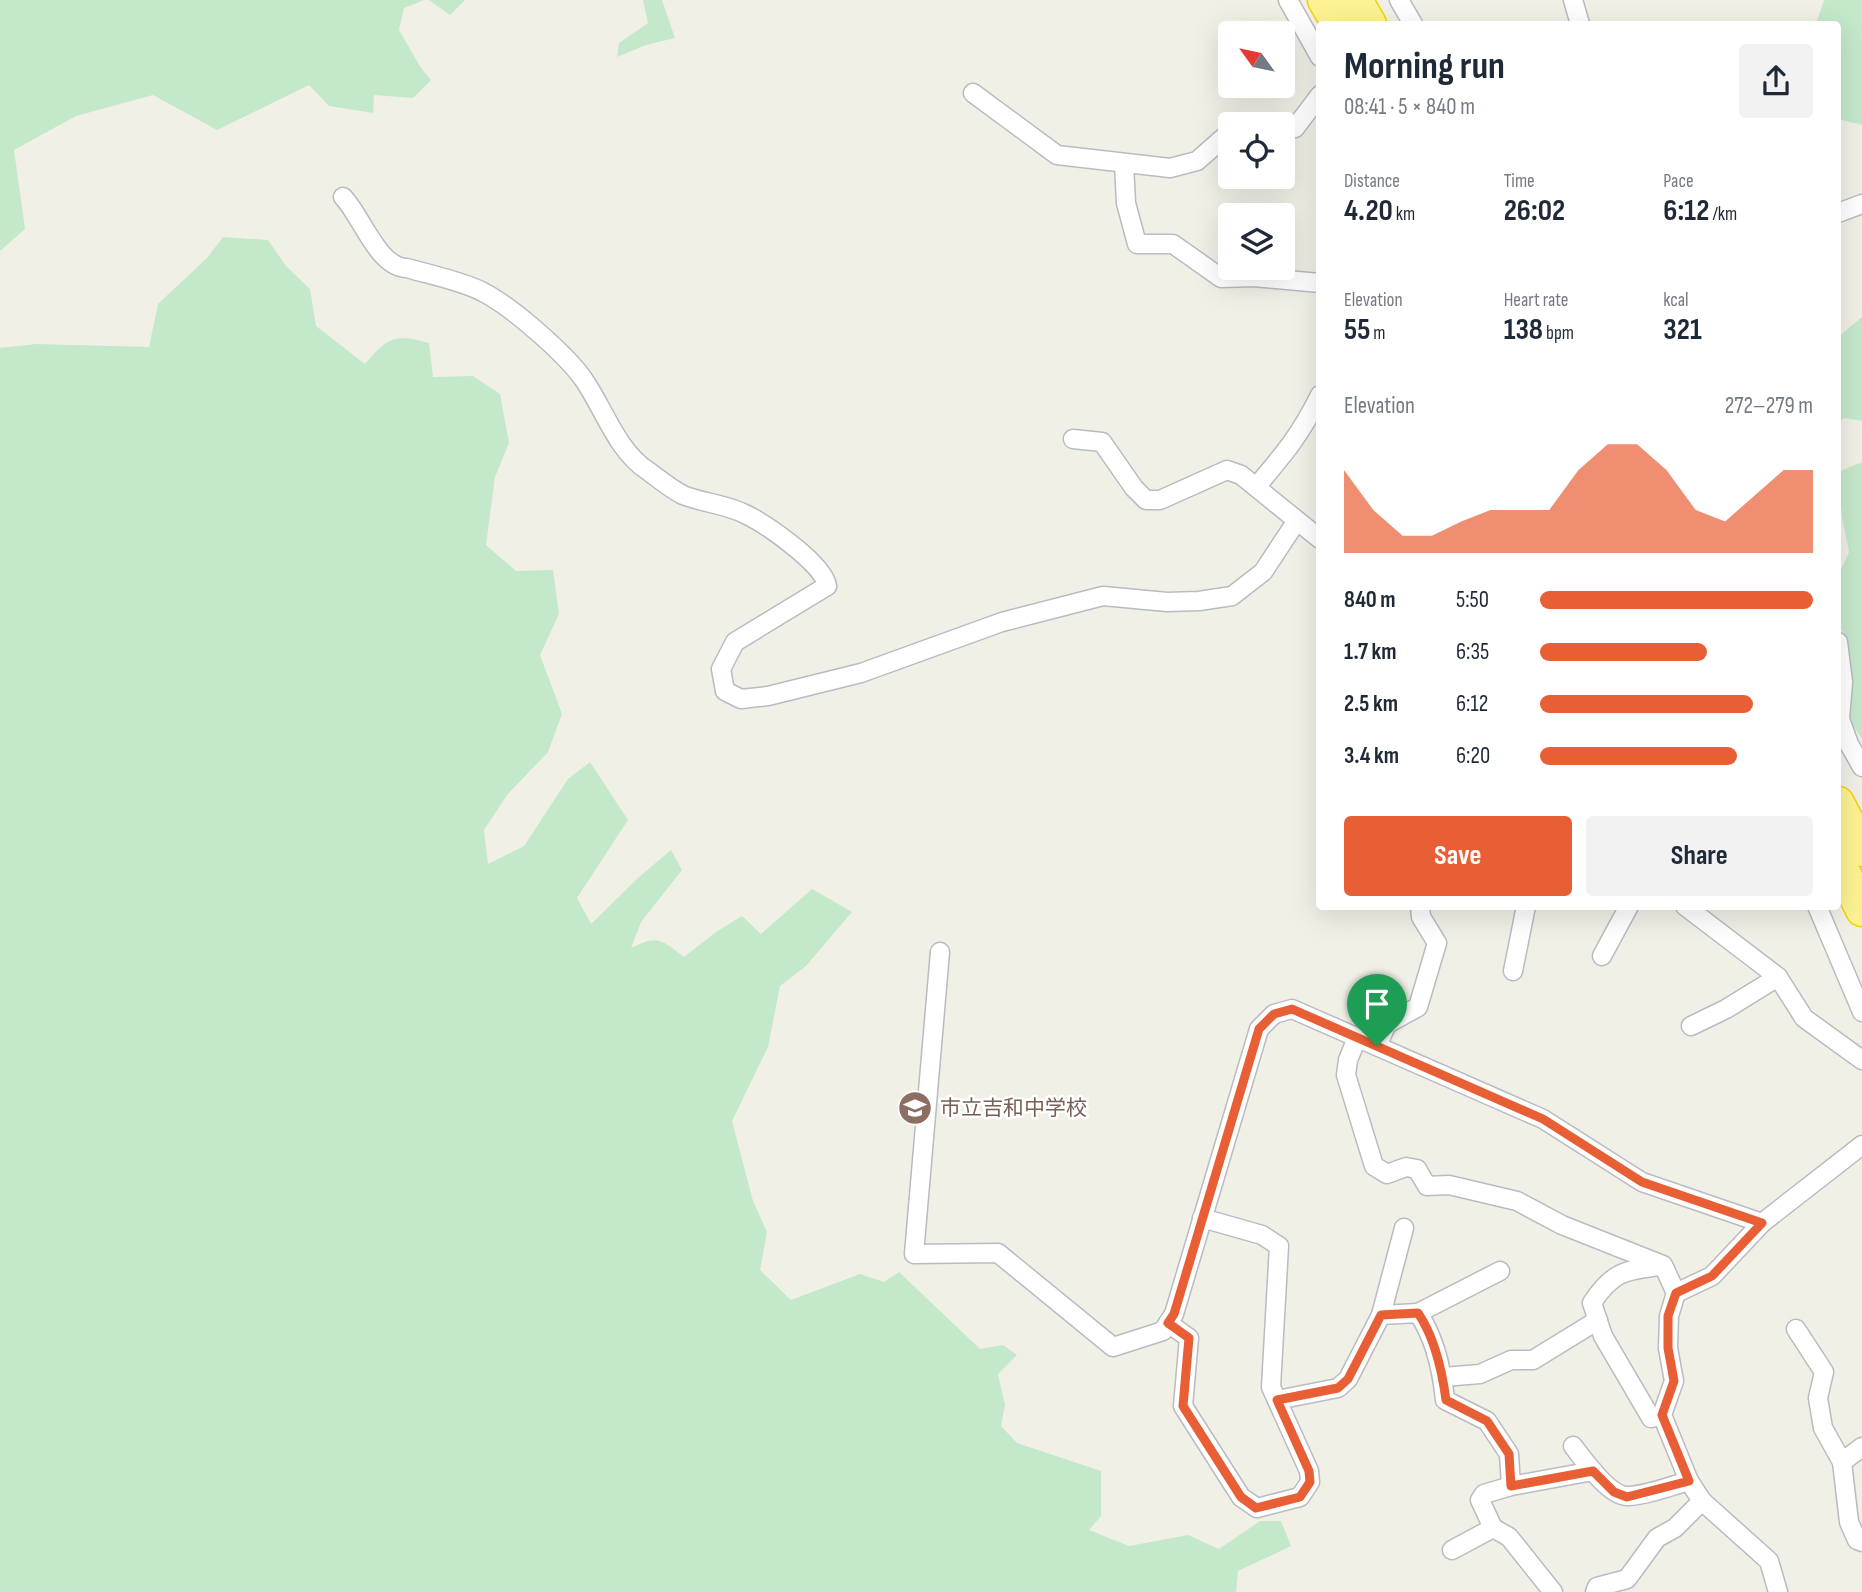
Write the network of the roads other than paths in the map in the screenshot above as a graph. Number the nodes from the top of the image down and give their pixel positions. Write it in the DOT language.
graph roads {
  1 [pos="1288,0"];
  2 [pos="1324,0"];
  3 [pos="1356,0"];
  4 [pos="1399,0"];
  5 [pos="1573,0"];
  6 [pos="1336,21"];
  7 [pos="1368,21"];
  8 [pos="1411,21"];
  9 [pos="1579,21"];
  10 [pos="1316,50"];
  11 [pos="973,93"];
  12 [pos="1316,100"];
  13 [pos="1295,128"];
  14 [pos="1218,143"];
  15 [pos="1124,164"];
  16 [pos="343,197"];
  17 [pos="1862,204"];
  18 [pos="1841,212"];
  19 [pos="1316,284"];
  20 [pos="1316,403"];
  21 [pos="1073,439"];
  22 [pos="1256,487"];
  23 [pos="1296,522"];
  24 [pos="1316,536"];
  25 [pos="1841,666"];
  26 [pos="1841,701"];
  27 [pos="1841,725"];
  28 [pos="1862,767"];
  29 [pos="1841,807"];
  30 [pos="1841,808"];
  31 [pos="1862,842"];
  32 [pos="1862,850"];
  33 [pos="1841,867"];
  34 [pos="1860,908"];
  35 [pos="1420,910"];
  36 [pos="1525,910"];
  37 [pos="1627,910"];
  38 [pos="1690,910"];
  39 [pos="1819,910"];
  40 [pos="940,952"];
  41 [pos="1602,956"];
  42 [pos="1513,971"];
  43 [pos="1778,977"];
  44 [pos="1862,1012"];
  45 [pos="1692,1026"];
  46 [pos="1357,1038"];
  47 [pos="1377,1046"];
  48 [pos="1862,1060"];
  49 [pos="1862,1145"];
  50 [pos="1202,1219"];
  51 [pos="1762,1223"];
  52 [pos="1404,1228"];
  53 [pos="1663,1265"];
  54 [pos="1500,1271"];
  55 [pos="1676,1293"];
  56 [pos="1418,1313"];
  57 [pos="1381,1315"];
  58 [pos="1598,1320"];
  59 [pos="1168,1323"];
  60 [pos="1796,1329"];
  61 [pos="1443,1377"];
  62 [pos="1277,1400"];
  63 [pos="1662,1415"];
  64 [pos="1573,1446"];
  65 [pos="1862,1447"];
  66 [pos="1842,1462"];
  67 [pos="1593,1471"];
  68 [pos="1689,1481"];
  69 [pos="1511,1486"];
  70 [pos="1702,1501"];
  71 [pos="1493,1528"];
  72 [pos="1862,1542"];
  73 [pos="1452,1550"];
  74 [pos="1553,1592"];
  75 [pos="1595,1592"];
  76 [pos="1778,1592"];
  1 -- 10 [label="street"];
  2 -- 6 [label="highway"];
  3 -- 7 [label="highway"];
  4 -- 8 [label="street"];
  5 -- 9 [label="street"];
  11 -- 15 [label="street"];
  12 -- 13 [label="street"];
  14 -- 15 [label="street"];
  15 -- 19 [label="street"];
  16 -- 23 [label="street"];
  17 -- 18 [label="street"];
  20 -- 22 [label="street"];
  21 -- 22 [label="street"];
  22 -- 23 [label="street"];
  23 -- 24 [label="street"];
  25 -- 26 [label="street"];
  27 -- 28 [label="street"];
  29 -- 31 [label="highway"];
  30 -- 32 [label="highway"];
  33 -- 34 [label="highway"];
  35 -- 47 [label="street"];
  36 -- 42 [label="street"];
  37 -- 41 [label="street"];
  38 -- 43 [label="street"];
  39 -- 44 [label="street"];
  40 -- 59 [label="street"];
  43 -- 45 [label="street"];
  43 -- 48 [label="street"];
  46 -- 47 [label="street"];
  46 -- 50 [label="street"];
  46 -- 53 [label="street"];
  47 -- 51 [label="street"];
  49 -- 51 [label="street"];
  50 -- 59 [label="street"];
  50 -- 62 [label="street"];
  51 -- 55 [label="street"];
  52 -- 57 [label="street"];
  53 -- 55 [label="street"];
  53 -- 58 [label="street"];
  54 -- 56 [label="street"];
  55 -- 63 [label="street"];
  56 -- 57 [label="street"];
  56 -- 61 [label="street"];
  57 -- 62 [label="street"];
  58 -- 61 [label="street"];
  58 -- 63 [label="street"];
  59 -- 62 [label="street"];
  60 -- 66 [label="street"];
  61 -- 69 [label="street"];
  63 -- 68 [label="street"];
  64 -- 67 [label="street"];
  65 -- 66 [label="street"];
  66 -- 72 [label="street"];
  67 -- 68 [label="street"];
  67 -- 69 [label="street"];
  68 -- 70 [label="street"];
  69 -- 71 [label="street"];
  70 -- 75 [label="street"];
  70 -- 76 [label="street"];
  71 -- 73 [label="street"];
  71 -- 74 [label="street"];
}
